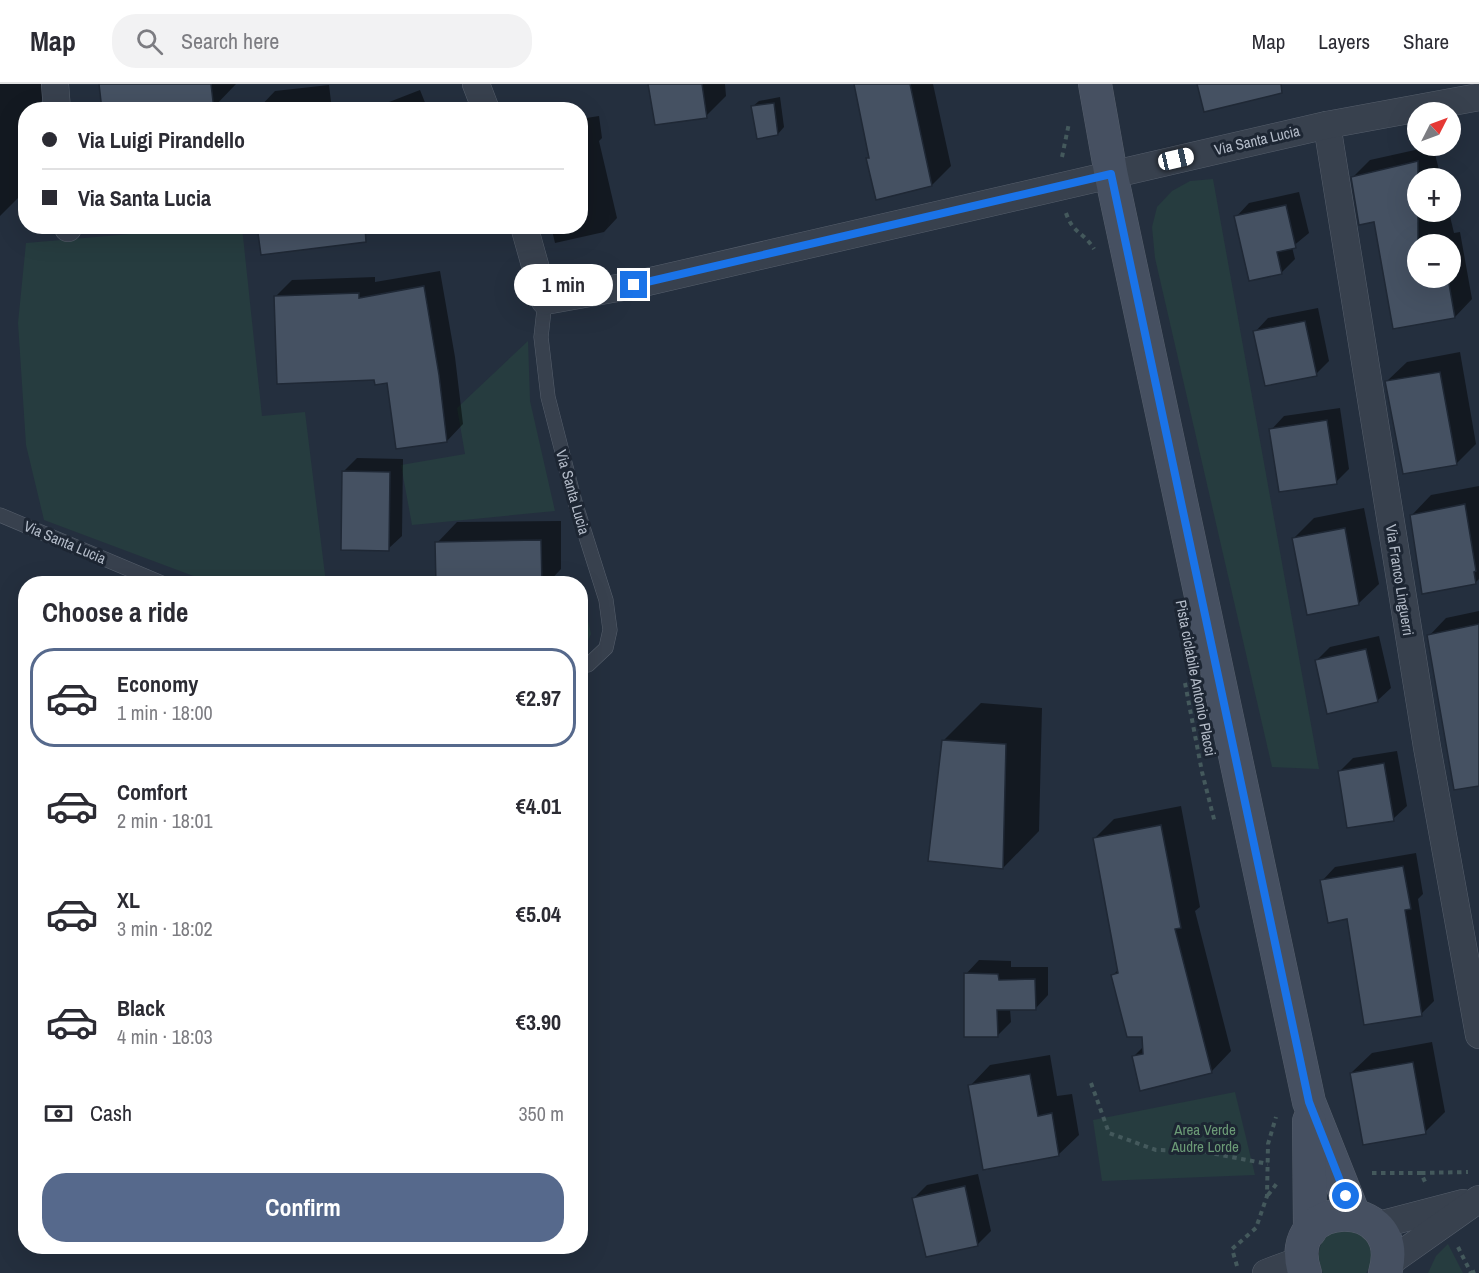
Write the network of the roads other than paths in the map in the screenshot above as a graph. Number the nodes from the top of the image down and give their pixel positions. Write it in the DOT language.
graph roads {
  1 [pos="55,84"];
  2 [pos="476,84"];
  3 [pos="1095,84"];
  4 [pos="1479,97"];
  5 [pos="56,102"];
  6 [pos="483,102"];
  7 [pos="1327,124"];
  8 [pos="1111,174"];
  9 [pos="526,234"];
  10 [pos="545,301"];
  11 [pos="0,514"];
  12 [pos="145,576"];
  13 [pos="588,664"];
  14 [pos="1479,1035"];
  15 [pos="1309,1102"];
  16 [pos="1364,1221"];
  17 [pos="1305,1255"];
  18 [pos="1386,1269"];
  19 [pos="1266,1273"];
  1 -- 5 [label="street"];
  2 -- 6 [label="street"];
  3 -- 8 [label="street"];
  4 -- 7 [label="street, Via Santa Lucia"];
  7 -- 8 [label="street, Via Santa Lucia"];
  7 -- 14 [label="street, Via Franco Linguerri"];
  8 -- 10 [label="street, Via Santa Lucia"];
  8 -- 15 [label="street"];
  9 -- 10 [label="street, Via Santa Lucia"];
  10 -- 13 [label="lane, Via Santa Lucia"];
  11 -- 12 [label="lane, Via Santa Lucia"];
  15 -- 16 [label="street"];
  15 -- 17 [label="street"];
  16 -- 17 [label="street"];
  16 -- 18 [label="street"];
  16 -- 18 [label="street"];
  17 -- 19 [label="street"];
}
